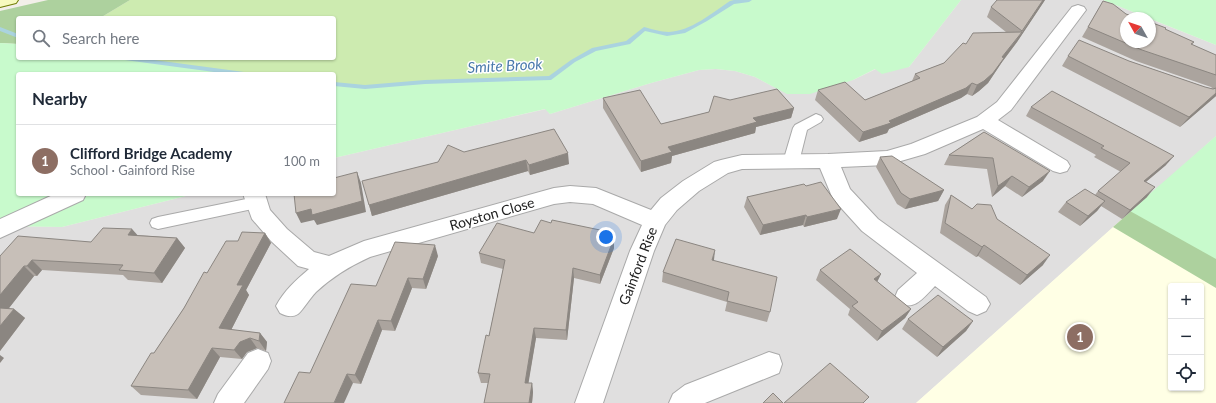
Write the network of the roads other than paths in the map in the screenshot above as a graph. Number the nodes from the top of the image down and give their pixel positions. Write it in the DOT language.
graph roads {
  1 [pos="10,0"];
  2 [pos="0,2"];
  3 [pos="1078,10"];
  4 [pos="816,119"];
  5 [pos="984,121"];
  6 [pos="828,161"];
  7 [pos="791,162"];
  8 [pos="1060,166"];
  9 [pos="71,196"];
  10 [pos="255,198"];
  11 [pos="655,221"];
  12 [pos="158,223"];
  13 [pos="0,229"];
  14 [pos="331,266"];
  15 [pos="934,272"];
  16 [pos="907,297"];
  17 [pos="977,304"];
  18 [pos="289,306"];
  19 [pos="258,361"];
  20 [pos="769,364"];
  21 [pos="228,403"];
  22 [pos="589,403"];
  23 [pos="683,403"];
  1 -- 2 [label="main road"];
  3 -- 5 [label="street, Gainford Rise"];
  4 -- 7 [label="lane"];
  5 -- 6 [label="street, Gainford Rise"];
  5 -- 8 [label="street"];
  6 -- 7 [label="street, Gainford Rise"];
  6 -- 15 [label="street"];
  7 -- 11 [label="street, Gainford Rise"];
  9 -- 13 [label="street"];
  10 -- 12 [label="lane"];
  10 -- 14 [label="street"];
  11 -- 14 [label="street, Royston Close"];
  11 -- 22 [label="street, Gainford Rise"];
  14 -- 18 [label="street, Royston Close"];
  15 -- 16 [label="street"];
  15 -- 17 [label="street"];
  19 -- 21 [label="street"];
  20 -- 23 [label="street"];
}
